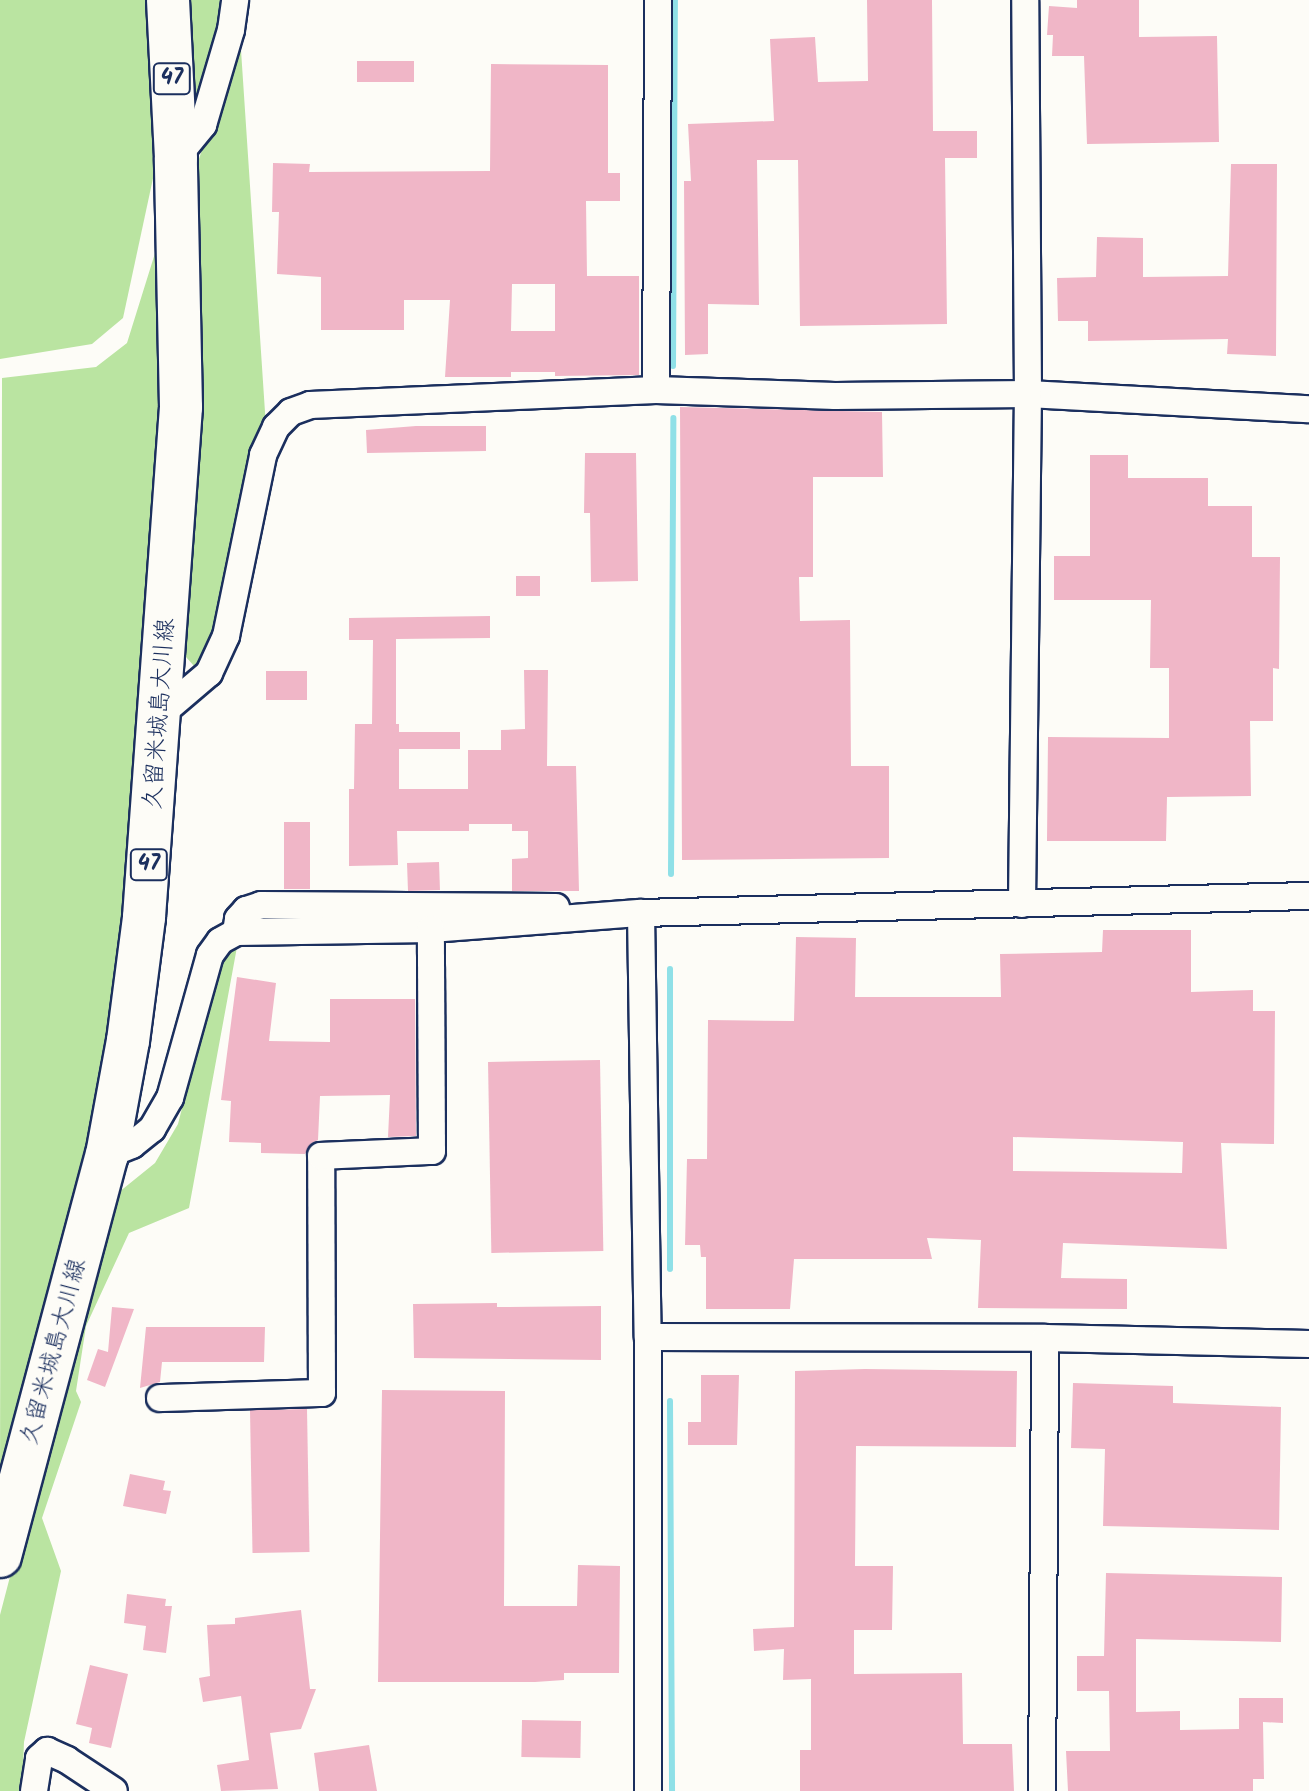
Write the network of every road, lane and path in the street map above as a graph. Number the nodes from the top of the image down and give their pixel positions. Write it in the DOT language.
graph roads {
  1 [pos="168,0"];
  2 [pos="235,0"];
  3 [pos="658,0"];
  4 [pos="1025,0"];
  5 [pos="176,158"];
  6 [pos="656,390"];
  7 [pos="1028,394"];
  8 [pos="1309,409"];
  9 [pos="162,713"];
  10 [pos="1309,896"];
  11 [pos="1022,904"];
  12 [pos="641,913"];
  13 [pos="571,918"];
  14 [pos="431,929"];
  15 [pos="236,932"];
  16 [pos="107,1155"];
  17 [pos="648,1337"];
  18 [pos="1045,1338"];
  19 [pos="1309,1344"];
  20 [pos="160,1398"];
  21 [pos="0,1556"];
  22 [pos="34,1791"];
  23 [pos="114,1791"];
  24 [pos="648,1791"];
  25 [pos="1042,1791"];
  1 -- 5 [label="main road, 久留米城島大川線 / 47"];
  2 -- 5 [label="street"];
  3 -- 6 [label="street"];
  4 -- 7 [label="street"];
  5 -- 9 [label="main road, 久留米城島大川線 / 47"];
  6 -- 7 [label="street"];
  6 -- 9 [label="street"];
  7 -- 8 [label="street"];
  7 -- 11 [label="street"];
  9 -- 16 [label="main road, 久留米城島大川線 / 47"];
  10 -- 11 [label="street"];
  11 -- 12 [label="street"];
  12 -- 13 [label="street"];
  12 -- 17 [label="street"];
  13 -- 14 [label="street"];
  13 -- 15 [label="street"];
  14 -- 15 [label="street"];
  14 -- 20 [label="street"];
  15 -- 16 [label="street"];
  16 -- 21 [label="main road, 久留米城島大川線 / 47"];
  17 -- 18 [label="street"];
  17 -- 24 [label="street"];
  18 -- 19 [label="street"];
  18 -- 25 [label="street"];
  22 -- 23 [label="street"];
}
